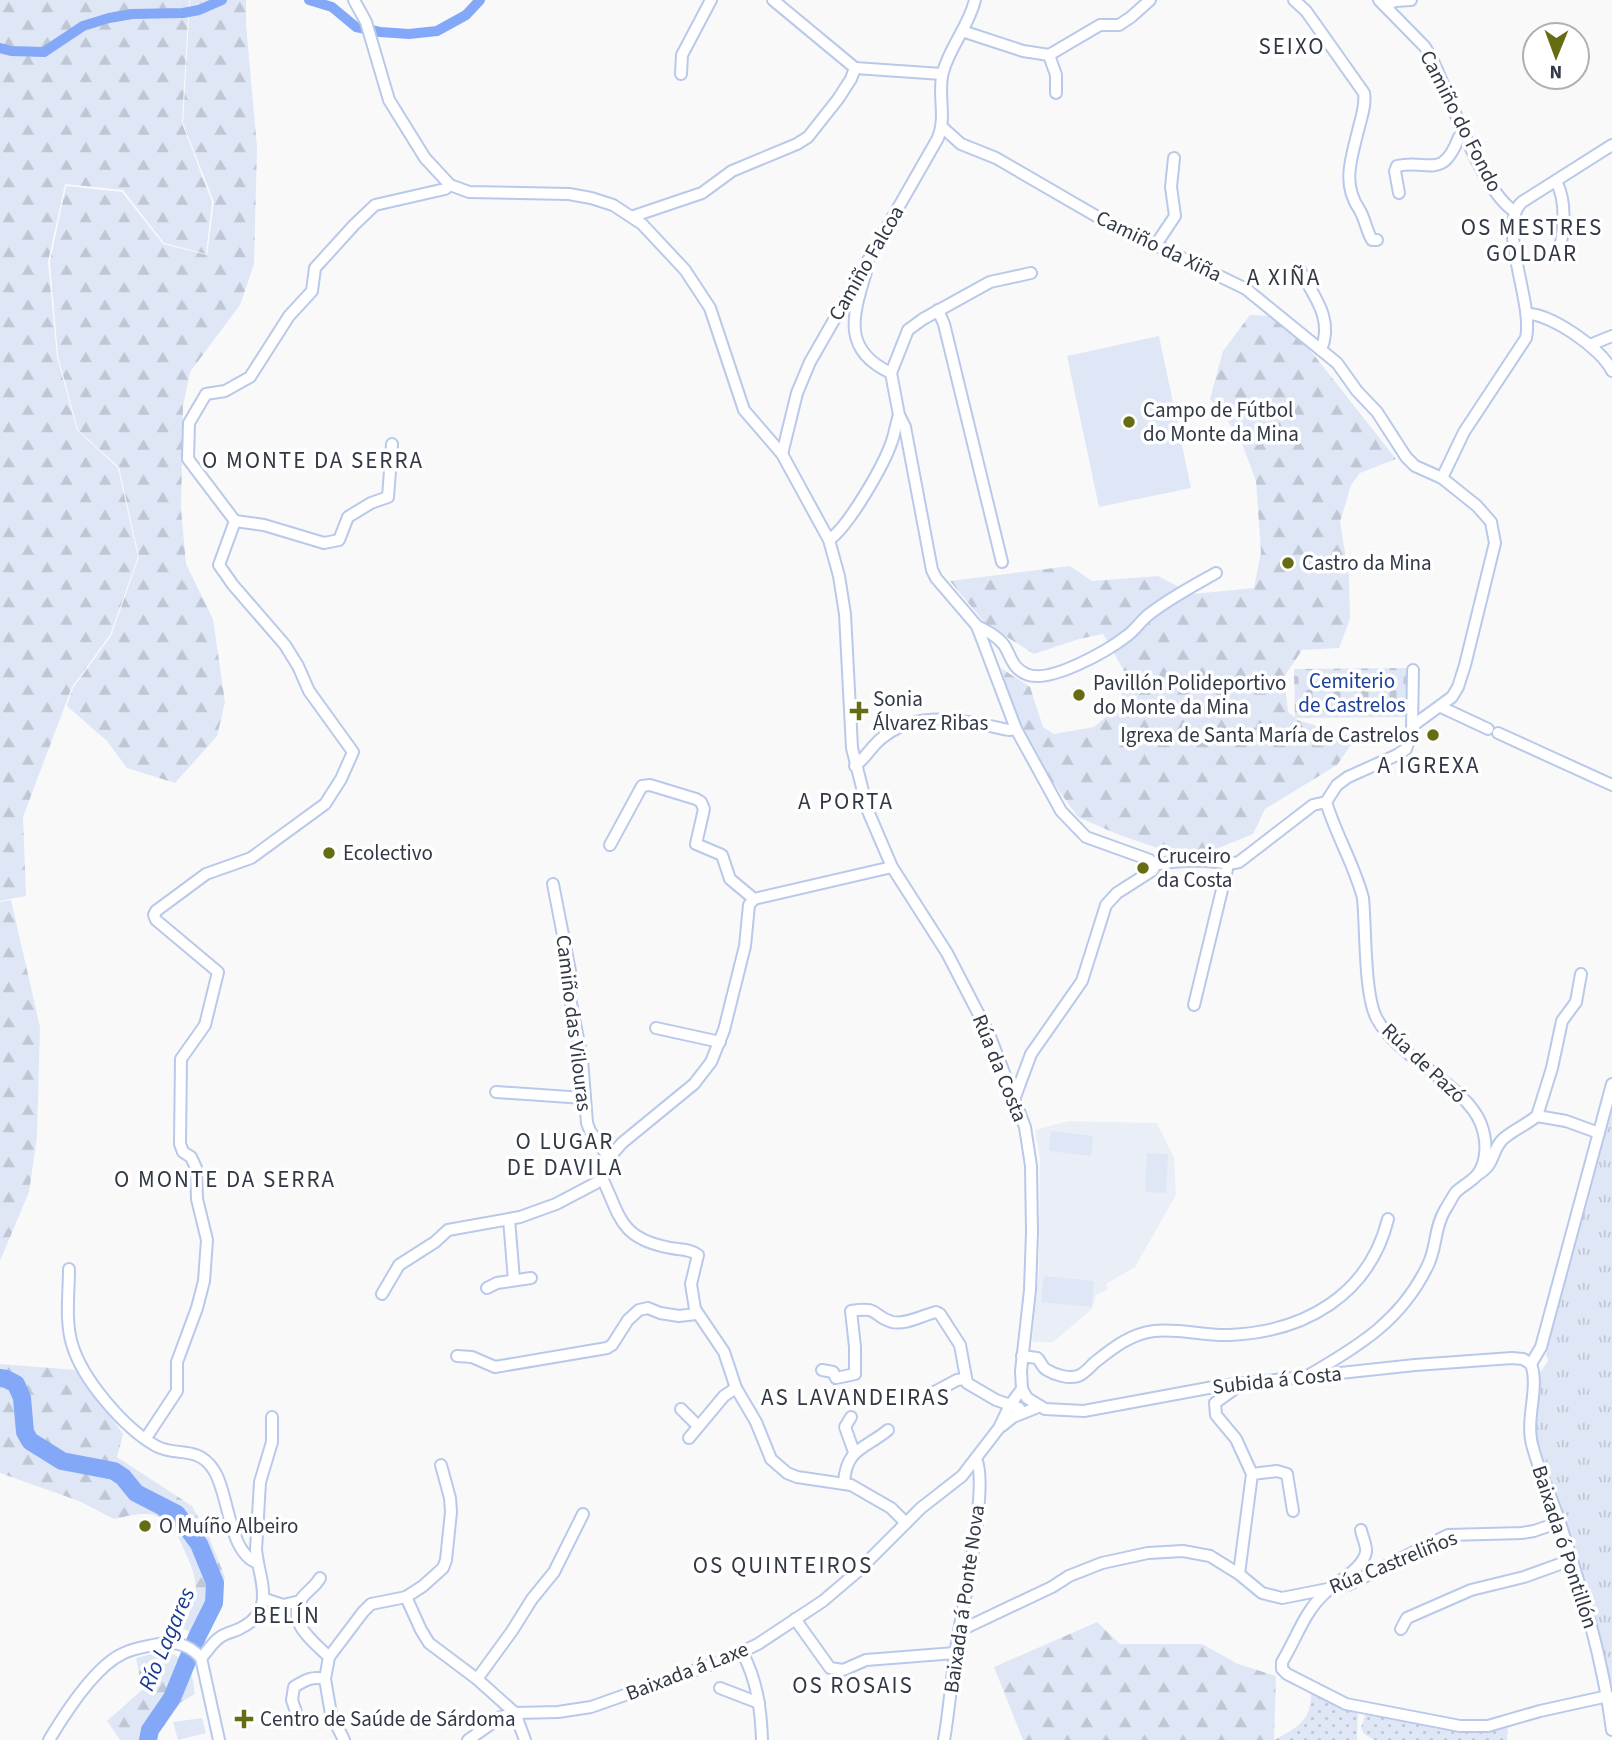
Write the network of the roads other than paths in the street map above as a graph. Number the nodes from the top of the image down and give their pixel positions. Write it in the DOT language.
graph roads {
  1 [pos="354,0"];
  2 [pos="711,0"];
  3 [pos="773,0"];
  4 [pos="975,0"];
  5 [pos="1150,0"];
  6 [pos="1294,0"];
  7 [pos="1411,0"];
  8 [pos="1382,3"];
  9 [pos="962,32"];
  10 [pos="1049,55"];
  11 [pos="855,68"];
  12 [pos="681,74"];
  13 [pos="942,74"];
  14 [pos="1056,93"];
  15 [pos="943,127"];
  16 [pos="1464,135"];
  17 [pos="1612,145"];
  18 [pos="1174,158"];
  19 [pos="1556,180"];
  20 [pos="450,186"];
  21 [pos="1399,193"];
  22 [pos="1514,211"];
  23 [pos="634,216"];
  24 [pos="1377,240"];
  25 [pos="1154,246"];
  26 [pos="872,252"];
  27 [pos="1559,256"];
  28 [pos="1299,269"];
  29 [pos="1031,273"];
  30 [pos="938,310"];
  31 [pos="1528,314"];
  32 [pos="1612,336"];
  33 [pos="1590,345"];
  34 [pos="1321,350"];
  35 [pos="1612,371"];
  36 [pos="891,373"];
  37 [pos="899,415"];
  38 [pos="906,434"];
  39 [pos="392,444"];
  40 [pos="894,445"];
  41 [pos="782,454"];
  42 [pos="911,461"];
  43 [pos="1442,478"];
  44 [pos="235,521"];
  45 [pos="829,540"];
  46 [pos="1002,562"];
  47 [pos="1216,573"];
  48 [pos="977,626"];
  49 [pos="1413,670"];
  50 [pos="1441,707"];
  51 [pos="1016,729"];
  52 [pos="1412,729"];
  53 [pos="855,766"];
  54 [pos="1612,785"];
  55 [pos="1326,802"];
  56 [pos="610,845"];
  57 [pos="1154,865"];
  58 [pos="1228,865"];
  59 [pos="892,867"];
  60 [pos="553,884"];
  61 [pos="754,899"];
  62 [pos="1581,974"];
  63 [pos="1194,1005"];
  64 [pos="656,1028"];
  65 [pos="720,1042"];
  66 [pos="1612,1084"];
  67 [pos="496,1092"];
  68 [pos="1015,1097"];
  69 [pos="584,1098"];
  70 [pos="1536,1116"];
  71 [pos="1599,1133"];
  72 [pos="609,1157"];
  73 [pos="1477,1175"];
  74 [pos="602,1178"];
  75 [pos="509,1219"];
  76 [pos="1388,1219"];
  77 [pos="69,1269"];
  78 [pos="531,1278"];
  79 [pos="514,1280"];
  80 [pos="487,1288"];
  81 [pos="382,1294"];
  82 [pos="696,1314"];
  83 [pos="457,1356"];
  84 [pos="1022,1356"];
  85 [pos="1531,1364"];
  86 [pos="822,1370"];
  87 [pos="1304,1377"];
  88 [pos="965,1379"];
  89 [pos="1244,1383"];
  90 [pos="736,1388"];
  91 [pos="1025,1393"];
  92 [pos="931,1394"];
  93 [pos="1038,1406"];
  94 [pos="681,1409"];
  95 [pos="1014,1410"];
  96 [pos="272,1417"];
  97 [pos="851,1418"];
  98 [pos="698,1426"];
  99 [pos="888,1430"];
  100 [pos="146,1438"];
  101 [pos="689,1438"];
  102 [pos="854,1452"];
  103 [pos="976,1459"];
  104 [pos="441,1465"];
  105 [pos="1252,1474"];
  106 [pos="844,1483"];
  107 [pos="1293,1511"];
  108 [pos="583,1514"];
  109 [pos="1560,1522"];
  110 [pos="906,1523"];
  111 [pos="1361,1530"];
  112 [pos="1571,1560"];
  113 [pos="258,1563"];
  114 [pos="1239,1574"];
  115 [pos="320,1578"];
  116 [pos="1326,1591"];
  117 [pos="406,1597"];
  118 [pos="265,1599"];
  119 [pos="300,1601"];
  120 [pos="795,1619"];
  121 [pos="1401,1629"];
  122 [pos="960,1630"];
  123 [pos="742,1652"];
  124 [pos="955,1653"];
  125 [pos="199,1656"];
  126 [pos="329,1657"];
  127 [pos="325,1679"];
  128 [pos="477,1679"];
  129 [pos="720,1688"];
  130 [pos="1608,1696"];
  131 [pos="759,1703"];
  132 [pos="296,1712"];
  133 [pos="515,1713"];
  134 [pos="1612,1730"];
  135 [pos="49,1740"];
  136 [pos="219,1740"];
  137 [pos="344,1740"];
  138 [pos="468,1740"];
  139 [pos="525,1740"];
  140 [pos="762,1740"];
  141 [pos="944,1740"];
  1 -- 20 [label="street"];
  2 -- 12 [label="street"];
  3 -- 11 [label="street"];
  4 -- 9 [label="street"];
  5 -- 10 [label="street"];
  6 -- 24 [label="street"];
  7 -- 8 [label="street"];
  8 -- 16 [label="street, Camiño do Fondo"];
  9 -- 10 [label="street"];
  9 -- 13 [label="street"];
  10 -- 14 [label="street"];
  11 -- 13 [label="street"];
  11 -- 23 [label="street"];
  13 -- 15 [label="street"];
  15 -- 25 [label="street, Camiño da Xiña"];
  15 -- 26 [label="street, Camiño Falcoa"];
  16 -- 21 [label="street"];
  16 -- 22 [label="street, Camiño do Fondo"];
  17 -- 19 [label="street"];
  18 -- 25 [label="street"];
  19 -- 22 [label="street"];
  19 -- 27 [label="street"];
  20 -- 23 [label="street"];
  20 -- 44 [label="street"];
  22 -- 31 [label="street"];
  23 -- 41 [label="street, Rúa da Costa"];
  25 -- 34 [label="street, Camiño da Xiña"];
  26 -- 36 [label="street"];
  26 -- 41 [label="street, Camiño Falcoa"];
  28 -- 34 [label="street"];
  29 -- 30 [label="street"];
  30 -- 36 [label="street"];
  30 -- 46 [label="street"];
  31 -- 33 [label="street"];
  31 -- 43 [label="street"];
  32 -- 33 [label="street"];
  33 -- 35 [label="street"];
  34 -- 43 [label="street, Camiño da Xiña"];
  36 -- 37 [label="street"];
  37 -- 38 [label="street"];
  37 -- 40 [label="street"];
  38 -- 40 [label="street"];
  38 -- 42 [label="street"];
  39 -- 44 [label="street"];
  40 -- 42 [label="street"];
  40 -- 45 [label="street"];
  41 -- 45 [label="street, Rúa da Costa"];
  42 -- 48 [label="street"];
  43 -- 50 [label="street, Camiño da Xiña"];
  44 -- 100 [label="street"];
  45 -- 53 [label="street, Rúa da Costa"];
  47 -- 48 [label="street"];
  48 -- 51 [label="street"];
  49 -- 52 [label="street"];
  50 -- 52 [label="street, Camiño da Xiña"];
  50 -- 54 [label="street"];
  51 -- 53 [label="street"];
  51 -- 57 [label="street"];
  52 -- 55 [label="street"];
  53 -- 59 [label="street, Rúa da Costa"];
  55 -- 58 [label="street"];
  55 -- 73 [label="street, Rúa de Pazó"];
  56 -- 61 [label="street"];
  57 -- 58 [label="street"];
  57 -- 68 [label="street"];
  58 -- 63 [label="street"];
  59 -- 61 [label="street"];
  59 -- 68 [label="street, Rúa da Costa"];
  60 -- 69 [label="street, Camiño das Vilouras"];
  61 -- 65 [label="street"];
  62 -- 70 [label="street"];
  64 -- 65 [label="street"];
  65 -- 72 [label="street"];
  66 -- 71 [label="street"];
  67 -- 69 [label="street"];
  68 -- 84 [label="street, Rúa da Costa"];
  69 -- 72 [label="street, Camiño das Vilouras"];
  70 -- 71 [label="street"];
  70 -- 73 [label="street"];
  71 -- 85 [label="street"];
  72 -- 74 [label="street"];
  73 -- 87 [label="street"];
  74 -- 75 [label="street"];
  74 -- 82 [label="street"];
  75 -- 79 [label="street"];
  75 -- 81 [label="street"];
  76 -- 84 [label="street"];
  77 -- 100 [label="street"];
  78 -- 79 [label="street"];
  79 -- 80 [label="street"];
  82 -- 83 [label="street"];
  82 -- 90 [label="street"];
  84 -- 91 [label="street, Rúa da Costa"];
  85 -- 87 [label="street, Subida á Costa"];
  85 -- 109 [label="street, Baixada ó Pontillón"];
  86 -- 88 [label="street"];
  87 -- 89 [label="street, Subida á Costa"];
  88 -- 92 [label="street"];
  88 -- 95 [label="street"];
  89 -- 93 [label="street, Subida á Costa"];
  89 -- 105 [label="street"];
  90 -- 98 [label="street"];
  90 -- 106 [label="street"];
  91 -- 93 [label="street, Subida á Costa"];
  91 -- 95 [label="street, Baixada á Laxe"];
  93 -- 95 [label="street"];
  94 -- 98 [label="street"];
  95 -- 103 [label="street, Baixada á Laxe"];
  96 -- 113 [label="street"];
  97 -- 102 [label="street"];
  98 -- 101 [label="street"];
  99 -- 102 [label="street"];
  100 -- 113 [label="street"];
  102 -- 106 [label="street"];
  103 -- 110 [label="street, Baixada á Laxe"];
  103 -- 122 [label="street, Baixada á Ponte Nova"];
  104 -- 117 [label="street"];
  105 -- 107 [label="street"];
  105 -- 114 [label="street"];
  106 -- 110 [label="street"];
  108 -- 128 [label="street"];
  109 -- 112 [label="street, Baixada ó Pontillón"];
  109 -- 116 [label="street, Rúa Castreliños"];
  110 -- 120 [label="street, Baixada á Laxe"];
  111 -- 116 [label="street"];
  112 -- 121 [label="street"];
  112 -- 130 [label="street, Baixada ó Pontillón"];
  113 -- 118 [label="street"];
  114 -- 116 [label="street, Rúa Castreliños"];
  114 -- 122 [label="street, Rúa Castreliños"];
  115 -- 119 [label="street"];
  116 -- 130 [label="street"];
  117 -- 126 [label="street"];
  117 -- 128 [label="street"];
  118 -- 119 [label="street"];
  118 -- 125 [label="street"];
  119 -- 126 [label="street"];
  120 -- 123 [label="street, Baixada á Laxe"];
  120 -- 124 [label="street"];
  122 -- 124 [label="street, Baixada á Ponte Nova"];
  123 -- 131 [label="street"];
  123 -- 133 [label="street, Baixada á Laxe"];
  124 -- 141 [label="street, Baixada á Ponte Nova"];
  125 -- 135 [label="street"];
  125 -- 136 [label="street"];
  126 -- 127 [label="street"];
  127 -- 132 [label="street"];
  127 -- 137 [label="street"];
  128 -- 133 [label="street"];
  129 -- 131 [label="street"];
  130 -- 134 [label="street, Baixada ó Pontillón"];
  131 -- 140 [label="street"];
  133 -- 138 [label="street, Baixada á Laxe"];
  133 -- 139 [label="street"];
}
